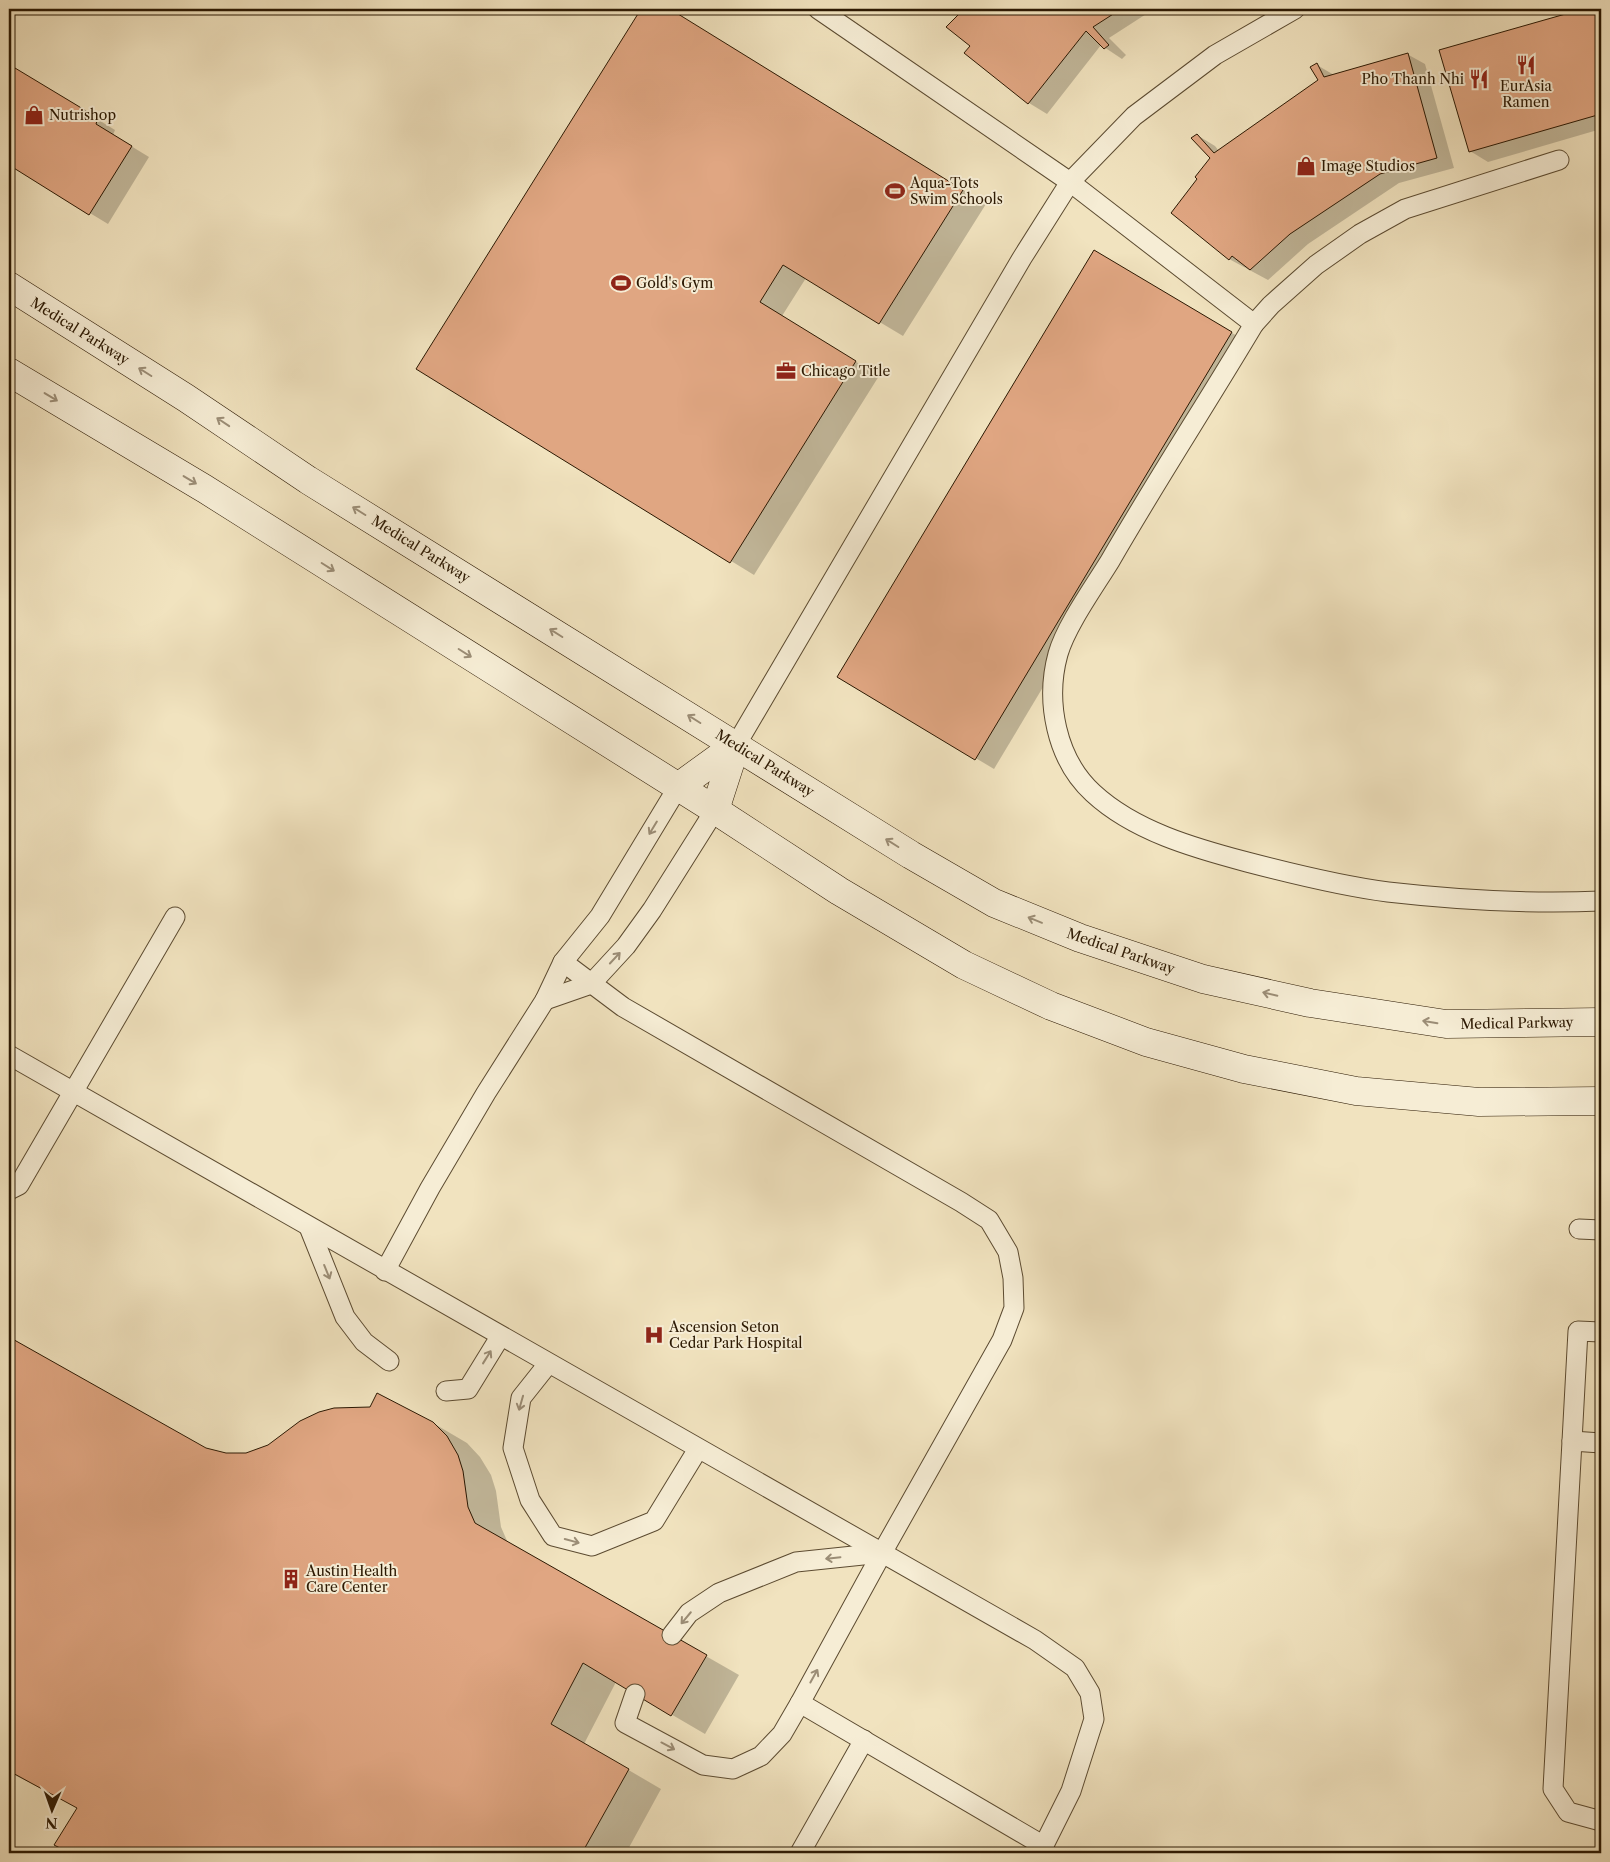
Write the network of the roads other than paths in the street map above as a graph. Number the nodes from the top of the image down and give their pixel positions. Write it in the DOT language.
graph roads {
  1 [pos="818,9"];
  2 [pos="1296,9"];
  3 [pos="1559,160"];
  4 [pos="1070,182"];
  5 [pos="9,286"];
  6 [pos="1254,324"];
  7 [pos="9,372"];
  8 [pos="736,745"];
  9 [pos="678,787"];
  10 [pos="715,810"];
  11 [pos="1601,901"];
  12 [pos="175,917"];
  13 [pos="563,962"];
  14 [pos="591,984"];
  15 [pos="545,1000"];
  16 [pos="1601,1022"];
  17 [pos="9,1055"];
  18 [pos="73,1092"];
  19 [pos="1601,1100"];
  20 [pos="9,1190"];
  21 [pos="309,1227"];
  22 [pos="1579,1229"];
  23 [pos="1601,1230"];
  24 [pos="386,1271"];
  25 [pos="1601,1332"];
  26 [pos="500,1337"];
  27 [pos="389,1361"];
  28 [pos="548,1364"];
  29 [pos="446,1391"];
  30 [pos="1572,1441"];
  31 [pos="1601,1443"];
  32 [pos="698,1449"];
  33 [pos="882,1552"];
  34 [pos="672,1635"];
  35 [pos="635,1694"];
  36 [pos="800,1703"];
  37 [pos="864,1740"];
  38 [pos="1601,1821"];
  39 [pos="1042,1850"];
  40 [pos="800,1853"];
  1 -- 4 [label="lane"];
  2 -- 4 [label="lane"];
  3 -- 6 [label="lane"];
  4 -- 6 [label="lane"];
  4 -- 8 [label="lane"];
  8 -- 5 [label="street, Medical Parkway, one-way"];
  6 -- 11 [label="lane"];
  7 -- 9 [label="street, one-way"];
  8 -- 9 [label="street"];
  8 -- 10 [label="street"];
  16 -- 8 [label="street, Medical Parkway, one-way"];
  9 -- 10 [label="street"];
  9 -- 13 [label="lane, one-way"];
  14 -- 10 [label="lane, one-way"];
  10 -- 19 [label="street"];
  12 -- 18 [label="lane"];
  13 -- 14 [label="lane"];
  13 -- 15 [label="lane"];
  14 -- 15 [label="lane"];
  14 -- 33 [label="lane"];
  15 -- 24 [label="lane"];
  17 -- 18 [label="lane"];
  18 -- 20 [label="lane"];
  18 -- 21 [label="lane"];
  21 -- 24 [label="lane"];
  21 -- 27 [label="lane, one-way"];
  22 -- 23 [label="lane"];
  24 -- 26 [label="lane"];
  25 -- 30 [label="lane"];
  26 -- 28 [label="lane"];
  29 -- 26 [label="lane, one-way"];
  28 -- 32 [label="lane"];
  28 -- 32 [label="lane, one-way"];
  30 -- 31 [label="lane"];
  30 -- 38 [label="lane"];
  32 -- 33 [label="lane"];
  33 -- 34 [label="lane, one-way"];
  36 -- 33 [label="lane, one-way"];
  33 -- 39 [label="lane"];
  35 -- 36 [label="lane, one-way"];
  36 -- 37 [label="lane"];
  37 -- 39 [label="lane"];
  37 -- 40 [label="lane"];
}
